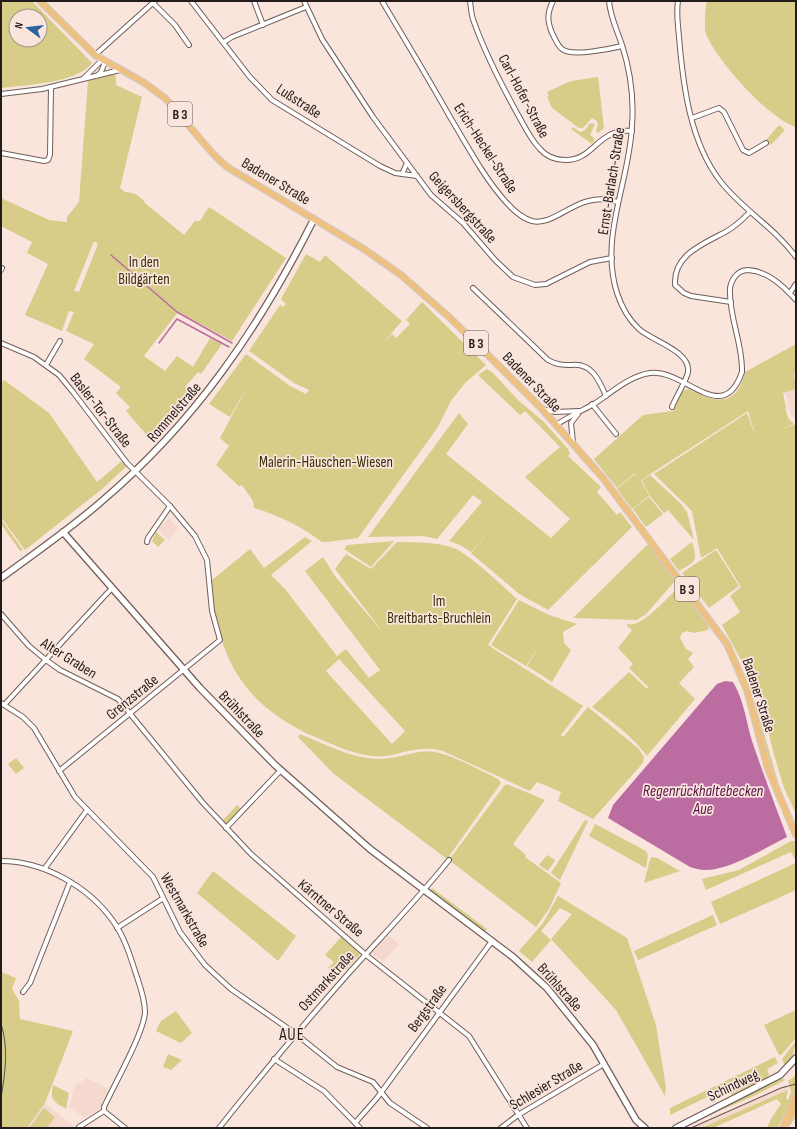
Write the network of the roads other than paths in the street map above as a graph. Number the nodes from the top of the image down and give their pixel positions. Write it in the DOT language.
graph roads {
  1 [pos="40,1"];
  2 [pos="191,1"];
  3 [pos="254,1"];
  4 [pos="304,1"];
  5 [pos="382,1"];
  6 [pos="470,1"];
  7 [pos="553,1"];
  8 [pos="609,1"];
  9 [pos="678,1"];
  10 [pos="154,2"];
  11 [pos="306,7"];
  12 [pos="263,25"];
  13 [pos="224,42"];
  14 [pos="190,45"];
  15 [pos="622,46"];
  16 [pos="95,56"];
  17 [pos="103,61"];
  18 [pos="120,70"];
  19 [pos="96,76"];
  20 [pos="84,78"];
  21 [pos="51,88"];
  22 [pos="1,94"];
  23 [pos="692,118"];
  24 [pos="632,131"];
  25 [pos="766,143"];
  26 [pos="1,153"];
  27 [pos="407,163"];
  28 [pos="402,174"];
  29 [pos="417,176"];
  30 [pos="618,202"];
  31 [pos="750,212"];
  32 [pos="314,219"];
  33 [pos="796,257"];
  34 [pos="612,258"];
  35 [pos="796,284"];
  36 [pos="473,288"];
  37 [pos="790,293"];
  38 [pos="796,300"];
  39 [pos="730,302"];
  40 [pos="60,341"];
  41 [pos="1,343"];
  42 [pos="46,365"];
  43 [pos="683,382"];
  44 [pos="606,396"];
  45 [pos="592,404"];
  46 [pos="672,408"];
  47 [pos="542,409"];
  48 [pos="581,410"];
  49 [pos="556,425"];
  50 [pos="616,434"];
  51 [pos="573,443"];
  52 [pos="134,472"];
  53 [pos="170,506"];
  54 [pos="63,532"];
  55 [pos="147,542"];
  56 [pos="1,578"];
  57 [pos="112,588"];
  58 [pos="1,614"];
  59 [pos="220,640"];
  60 [pos="46,660"];
  61 [pos="184,670"];
  62 [pos="2,704"];
  63 [pos="130,714"];
  64 [pos="281,770"];
  65 [pos="59,771"];
  66 [pos="87,810"];
  67 [pos="226,828"];
  68 [pos="796,835"];
  69 [pos="448,860"];
  70 [pos="1,861"];
  71 [pos="45,868"];
  72 [pos="70,882"];
  73 [pos="424,891"];
  74 [pos="162,899"];
  75 [pos="117,928"];
  76 [pos="492,941"];
  77 [pos="366,955"];
  78 [pos="23,992"];
  79 [pos="438,1013"];
  80 [pos="296,1034"];
  81 [pos="796,1058"];
  82 [pos="274,1059"];
  83 [pos="604,1064"];
  84 [pos="382,1091"];
  85 [pos="796,1096"];
  86 [pos="796,1110"];
  87 [pos="104,1111"];
  88 [pos="518,1115"];
  89 [pos="357,1126"];
  90 [pos="79,1127"];
  91 [pos="125,1128"];
  92 [pos="220,1128"];
  93 [pos="427,1128"];
  94 [pos="501,1128"];
  95 [pos="526,1128"];
  96 [pos="645,1128"];
  97 [pos="676,1128"];
  98 [pos="784,1128"];
  1 -- 16 [label="main road, Badener Straße / B 3"];
  2 -- 13 [label="street, Lußstraße"];
  3 -- 12 [label="street"];
  4 -- 11 [label="street, Geigersbergstraße"];
  5 -- 30 [label="street, Erich-Heckel-Straße"];
  6 -- 24 [label="street, Carl-Hofer-Straße"];
  7 -- 15 [label="street"];
  8 -- 15 [label="street, Ernst-Barlach-Straße"];
  9 -- 23 [label="street"];
  10 -- 14 [label="street"];
  10 -- 16 [label="street"];
  11 -- 12 [label="street"];
  11 -- 27 [label="street, Geigersbergstraße"];
  12 -- 13 [label="street"];
  13 -- 28 [label="street, Lußstraße"];
  15 -- 24 [label="street, Ernst-Barlach-Straße"];
  16 -- 17 [label="main road, Badener Straße / B 3"];
  17 -- 18 [label="main road, Badener Straße / B 3"];
  17 -- 19 [label="street"];
  17 -- 20 [label="street"];
  18 -- 19 [label="street"];
  18 -- 32 [label="main road, Badener Straße / B 3"];
  19 -- 20 [label="street"];
  20 -- 21 [label="street"];
  21 -- 22 [label="street"];
  21 -- 26 [label="street"];
  23 -- 25 [label="street"];
  23 -- 31 [label="street"];
  24 -- 30 [label="street, Ernst-Barlach-Straße"];
  27 -- 28 [label="street"];
  27 -- 29 [label="street, Geigersbergstraße"];
  28 -- 29 [label="street, Lußstraße"];
  29 -- 34 [label="street, Geigersbergstraße"];
  30 -- 34 [label="street, Ernst-Barlach-Straße"];
  31 -- 33 [label="street"];
  31 -- 39 [label="street"];
  32 -- 47 [label="main road, Badener Straße / B 3"];
  32 -- 52 [label="street, Rommelstraße"];
  34 -- 43 [label="street, Ernst-Barlach-Straße"];
  35 -- 37 [label="street"];
  36 -- 44 [label="street"];
  37 -- 38 [label="street"];
  37 -- 39 [label="street"];
  39 -- 43 [label="street"];
  40 -- 42 [label="street"];
  41 -- 42 [label="street, Basler-Tor-Straße"];
  42 -- 52 [label="street, Basler-Tor-Straße"];
  43 -- 44 [label="street"];
  43 -- 46 [label="street, Ernst-Barlach-Straße"];
  44 -- 45 [label="street"];
  45 -- 48 [label="street"];
  45 -- 50 [label="street"];
  47 -- 48 [label="street"];
  47 -- 49 [label="main road, Badener Straße / B 3"];
  48 -- 49 [label="street"];
  48 -- 51 [label="street"];
  49 -- 51 [label="main road, Badener Straße / B 3"];
  51 -- 68 [label="main road, Badener Straße / B 3"];
  52 -- 53 [label="street, Basler-Tor-Straße"];
  52 -- 54 [label="street, Rommelstraße"];
  53 -- 55 [label="street"];
  53 -- 59 [label="street, Basler-Tor-Straße"];
  54 -- 56 [label="street, Rommelstraße"];
  54 -- 57 [label="street, Brühlstraße"];
  57 -- 60 [label="street"];
  57 -- 61 [label="street, Brühlstraße"];
  58 -- 60 [label="street, Alter Graben"];
  59 -- 61 [label="street, Grenzstraße"];
  60 -- 62 [label="street"];
  60 -- 63 [label="street, Alter Graben"];
  61 -- 63 [label="street, Grenzstraße"];
  61 -- 64 [label="street, Brühlstraße"];
  62 -- 65 [label="street, Westmarkstraße"];
  63 -- 65 [label="street, Grenzstraße"];
  63 -- 67 [label="street, Kärntner Straße"];
  64 -- 67 [label="street"];
  64 -- 73 [label="street, Brühlstraße"];
  65 -- 66 [label="street, Westmarkstraße"];
  66 -- 71 [label="street"];
  66 -- 74 [label="street, Westmarkstraße"];
  67 -- 77 [label="street, Kärntner Straße"];
  69 -- 73 [label="street"];
  70 -- 71 [label="street"];
  71 -- 72 [label="street"];
  72 -- 75 [label="street"];
  72 -- 78 [label="street"];
  73 -- 76 [label="street, Brühlstraße"];
  73 -- 77 [label="street, Ostmarkstraße"];
  74 -- 75 [label="street"];
  74 -- 80 [label="street, Westmarkstraße"];
  75 -- 87 [label="street"];
  76 -- 79 [label="street, Bergstraße"];
  76 -- 83 [label="street, Brühlstraße"];
  77 -- 79 [label="street, Kärntner Straße"];
  77 -- 80 [label="street, Ostmarkstraße"];
  79 -- 84 [label="street, Bergstraße"];
  79 -- 88 [label="street, Kärntner Straße"];
  80 -- 82 [label="street, Ostmarkstraße"];
  80 -- 84 [label="street, Westmarkstraße"];
  81 -- 97 [label="street, Schindweg"];
  82 -- 89 [label="street"];
  82 -- 92 [label="street, Ostmarkstraße"];
  83 -- 88 [label="street, Schlesier Straße"];
  83 -- 96 [label="street, Brühlstraße"];
  84 -- 89 [label="street, Bergstraße"];
  84 -- 93 [label="street, Westmarkstraße"];
  85 -- 98 [label="main road"];
  86 -- 98 [label="main road"];
  87 -- 90 [label="street"];
  87 -- 91 [label="street"];
  88 -- 94 [label="street, Schlesier Straße"];
  88 -- 95 [label="street, Kärntner Straße"];
}
